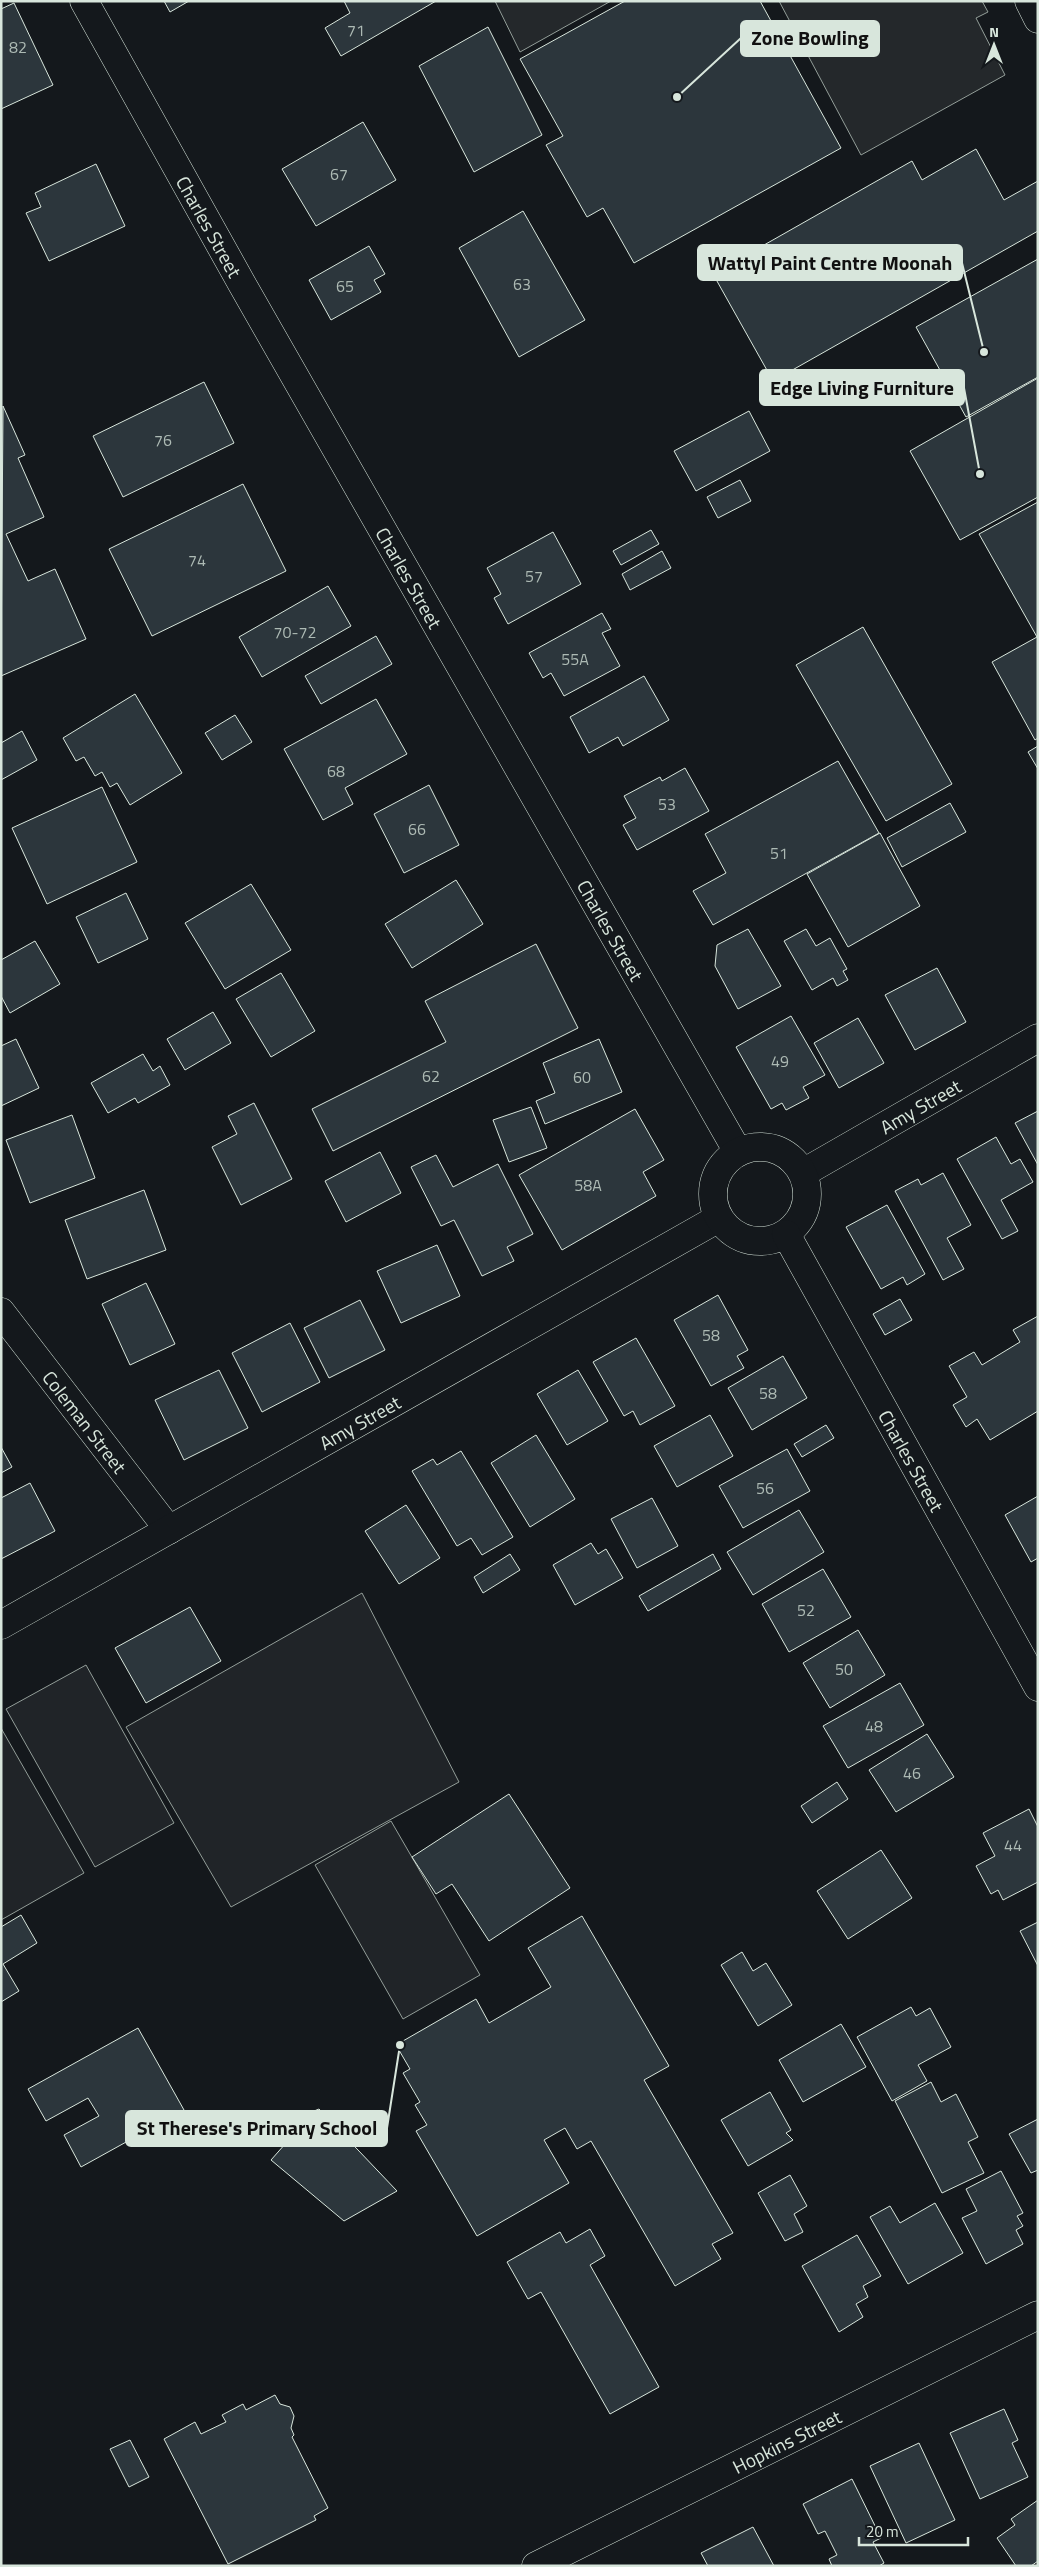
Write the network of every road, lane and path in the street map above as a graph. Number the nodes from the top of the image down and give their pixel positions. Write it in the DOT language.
graph roads {
  1 [pos="84,1"];
  2 [pos="1029,1"];
  3 [pos="1038,19"];
  4 [pos="1038,1038"];
  5 [pos="738,1152"];
  6 [pos="802,1173"];
  7 [pos="719,1218"];
  8 [pos="786,1234"];
  9 [pos="1,1312"];
  10 [pos="168,1530"];
  11 [pos="1,1625"];
  12 [pos="1038,1687"];
  13 [pos="1038,2316"];
  14 [pos="551,2562"];
  1 -- 5 [label="street, Charles Street"];
  2 -- 3 [label="street"];
  4 -- 6 [label="street, Amy Street"];
  5 -- 6 [label="street"];
  5 -- 7 [label="street"];
  6 -- 8 [label="street"];
  7 -- 8 [label="street"];
  7 -- 10 [label="street, Amy Street"];
  8 -- 12 [label="street, Charles Street"];
  9 -- 10 [label="street, Coleman Street"];
  10 -- 11 [label="street, Amy Street"];
  13 -- 14 [label="street, Hopkins Street"];
}
